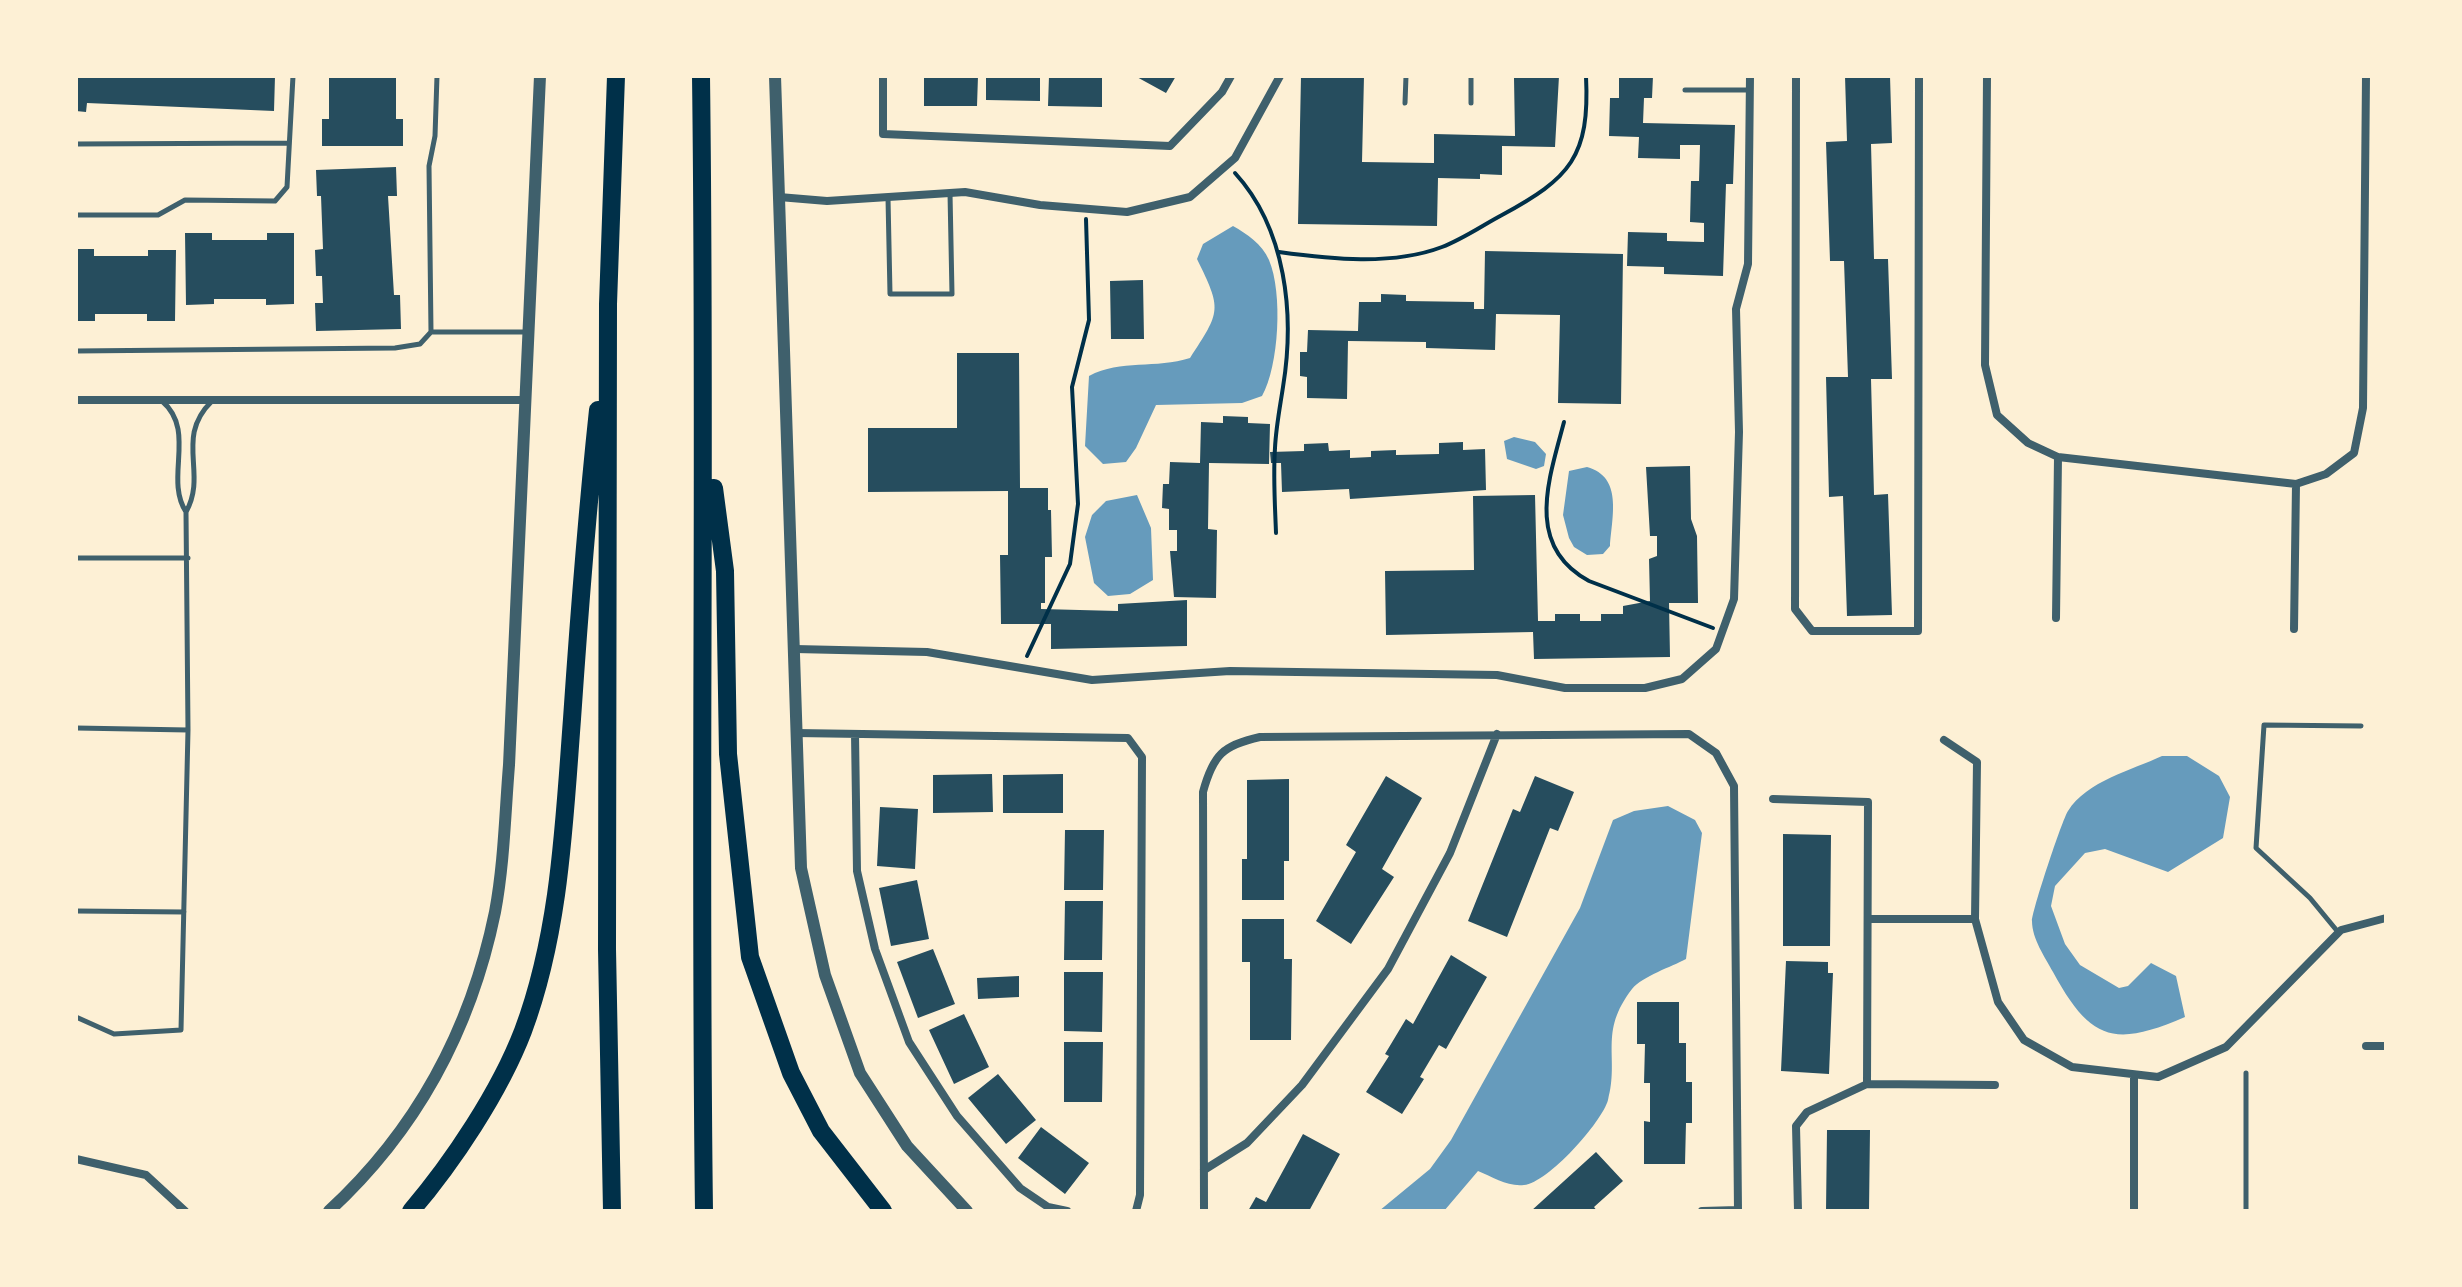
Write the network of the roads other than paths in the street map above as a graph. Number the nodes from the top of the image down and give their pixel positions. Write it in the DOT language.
graph roads {
  1 [pos="293,76"];
  2 [pos="437,76"];
  3 [pos="540,76"];
  4 [pos="616,76"];
  5 [pos="701,76"];
  6 [pos="775,76"];
  7 [pos="883,76"];
  8 [pos="1231,76"];
  9 [pos="1280,76"];
  10 [pos="1406,76"];
  11 [pos="1471,76"];
  12 [pos="1750,76"];
  13 [pos="1796,76"];
  14 [pos="1919,76"];
  15 [pos="1987,76"];
  16 [pos="2366,76"];
  17 [pos="1685,90"];
  18 [pos="1750,90"];
  19 [pos="1405,103"];
  20 [pos="1471,103"];
  21 [pos="289,143"];
  22 [pos="76,144"];
  23 [pos="950,193"];
  24 [pos="779,197"];
  25 [pos="888,197"];
  26 [pos="76,215"];
  27 [pos="608,304"];
  28 [pos="431,332"];
  29 [pos="531,332"];
  30 [pos="76,351"];
  31 [pos="76,400"];
  32 [pos="160,400"];
  33 [pos="213,400"];
  34 [pos="527,400"];
  35 [pos="705,422"];
  36 [pos="179,455"];
  37 [pos="193,455"];
  38 [pos="2058,457"];
  39 [pos="2296,484"];
  40 [pos="186,512"];
  41 [pos="76,558"];
  42 [pos="188,558"];
  43 [pos="2056,618"];
  44 [pos="2294,629"];
  45 [pos="795,649"];
  46 [pos="2361,726"];
  47 [pos="76,728"];
  48 [pos="188,730"];
  49 [pos="796,733"];
  50 [pos="855,734"];
  51 [pos="1497,734"];
  52 [pos="1944,740"];
  53 [pos="1773,799"];
  54 [pos="76,911"];
  55 [pos="184,912"];
  56 [pos="2386,918"];
  57 [pos="1868,919"];
  58 [pos="1975,919"];
  59 [pos="2339,932"];
  60 [pos="76,1017"];
  61 [pos="2366,1046"];
  62 [pos="2386,1046"];
  63 [pos="2246,1073"];
  64 [pos="2134,1075"];
  65 [pos="1867,1084"];
  66 [pos="1995,1085"];
  67 [pos="76,1159"];
  68 [pos="1204,1170"];
  69 [pos="1738,1210"];
  70 [pos="185,1211"];
  71 [pos="329,1211"];
  72 [pos="411,1211"];
  73 [pos="612,1211"];
  74 [pos="704,1211"];
  75 [pos="883,1211"];
  76 [pos="967,1211"];
  77 [pos="1067,1211"];
  78 [pos="1136,1211"];
  79 [pos="1204,1211"];
  80 [pos="1702,1211"];
  81 [pos="1798,1211"];
  82 [pos="2134,1211"];
  83 [pos="2246,1211"];
  1 -- 21 [label="lane"];
  2 -- 28 [label="lane"];
  3 -- 29 [label="street"];
  4 -- 27 [label="highway"];
  5 -- 35 [label="highway"];
  6 -- 24 [label="street"];
  7 -- 8 [label="street"];
  9 -- 23 [label="street"];
  10 -- 19 [label="lane"];
  11 -- 20 [label="lane"];
  12 -- 18 [label="street"];
  13 -- 14 [label="street"];
  15 -- 38 [label="street"];
  16 -- 39 [label="street"];
  17 -- 18 [label="lane"];
  18 -- 45 [label="street"];
  21 -- 22 [label="lane"];
  21 -- 26 [label="lane"];
  23 -- 25 [label="street"];
  23 -- 25 [label="lane"];
  24 -- 25 [label="street"];
  24 -- 45 [label="street"];
  27 -- 72 [label="highway"];
  27 -- 73 [label="highway"];
  28 -- 29 [label="lane"];
  28 -- 30 [label="lane"];
  29 -- 34 [label="street"];
  31 -- 32 [label="street"];
  32 -- 33 [label="street"];
  32 -- 36 [label="lane"];
  33 -- 34 [label="street"];
  33 -- 37 [label="lane"];
  34 -- 71 [label="street"];
  35 -- 74 [label="highway"];
  35 -- 75 [label="highway"];
  36 -- 37 [label="lane"];
  36 -- 40 [label="lane"];
  37 -- 40 [label="lane"];
  38 -- 39 [label="street"];
  38 -- 43 [label="street"];
  39 -- 44 [label="street"];
  40 -- 42 [label="lane"];
  41 -- 42 [label="lane"];
  42 -- 48 [label="lane"];
  45 -- 49 [label="street"];
  46 -- 59 [label="lane"];
  47 -- 48 [label="lane"];
  48 -- 55 [label="lane"];
  49 -- 50 [label="street"];
  49 -- 76 [label="street"];
  50 -- 77 [label="street"];
  50 -- 78 [label="street"];
  51 -- 68 [label="street"];
  51 -- 68 [label="street"];
  51 -- 69 [label="street"];
  52 -- 58 [label="street"];
  53 -- 57 [label="street"];
  54 -- 55 [label="lane"];
  55 -- 60 [label="lane"];
  56 -- 59 [label="street"];
  57 -- 58 [label="street"];
  57 -- 65 [label="street"];
  58 -- 64 [label="street"];
  59 -- 64 [label="street"];
  61 -- 62 [label="street"];
  63 -- 83 [label="lane"];
  64 -- 82 [label="street"];
  65 -- 66 [label="street"];
  65 -- 81 [label="street"];
  67 -- 70 [label="street"];
  68 -- 79 [label="street"];
  69 -- 80 [label="street"];
}
